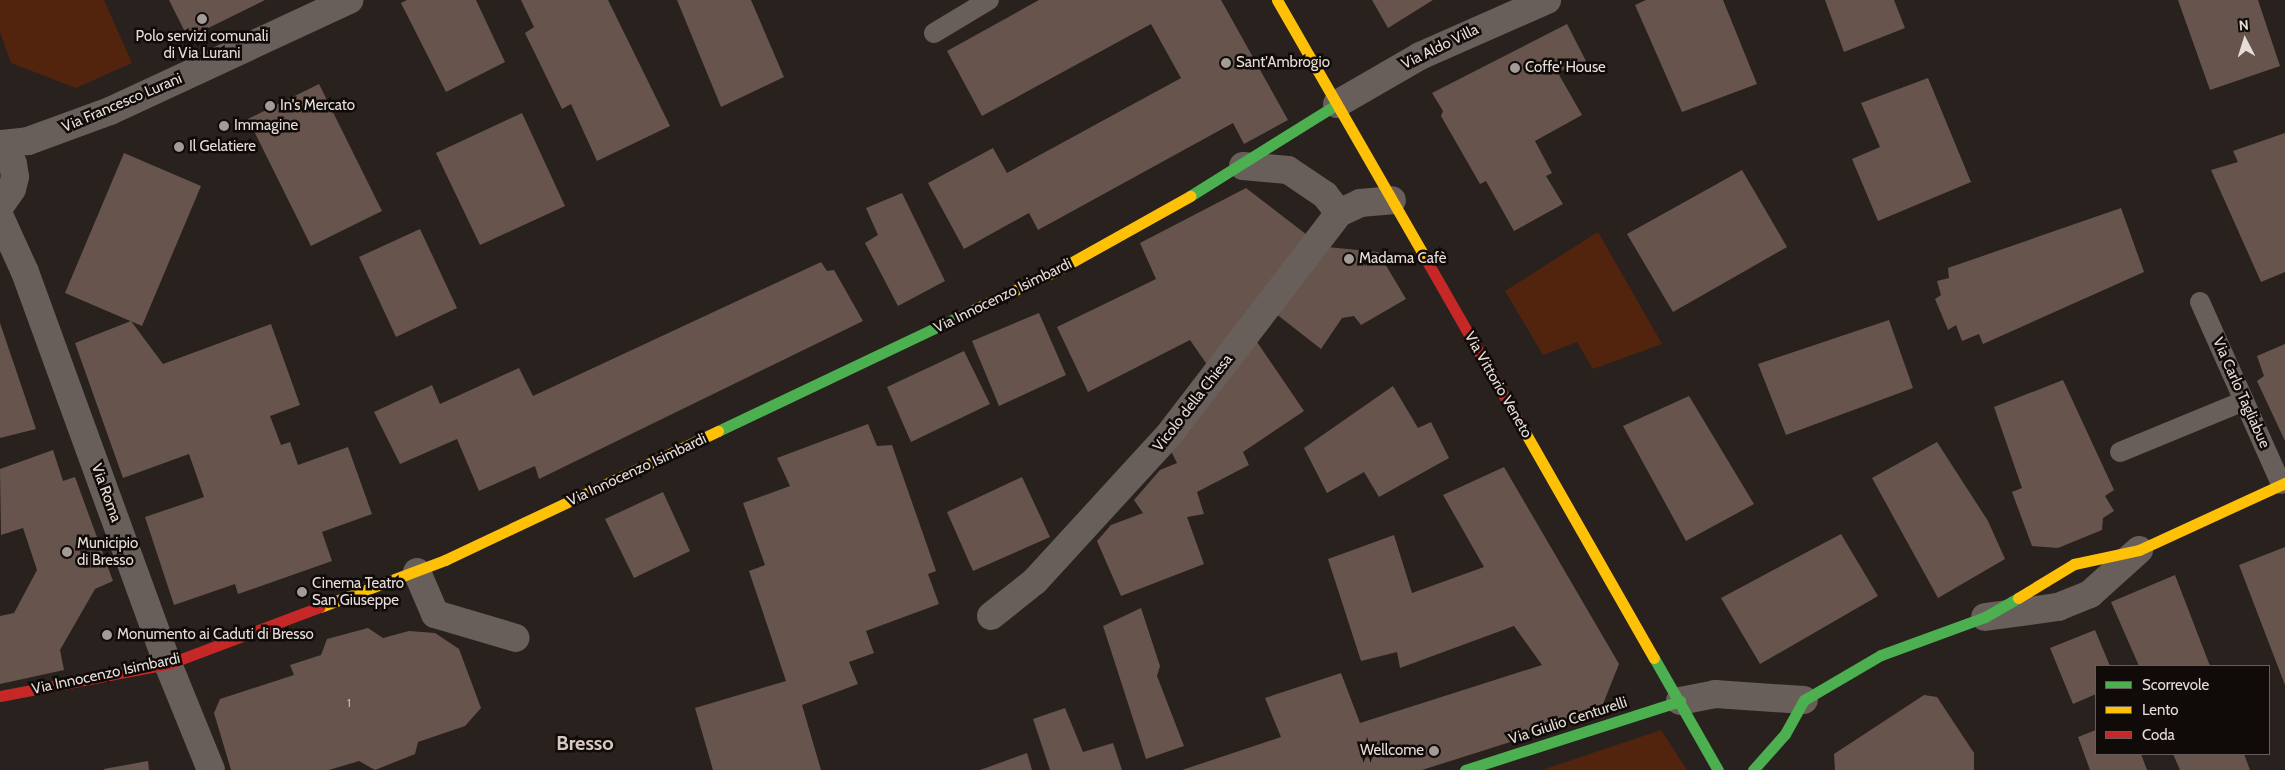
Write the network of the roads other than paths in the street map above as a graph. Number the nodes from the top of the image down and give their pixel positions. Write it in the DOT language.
graph roads {
  1 [pos="348,0"];
  2 [pos="989,0"];
  3 [pos="1277,0"];
  4 [pos="1547,0"];
  5 [pos="934,33"];
  6 [pos="1337,104"];
  7 [pos="0,145"];
  8 [pos="1243,166"];
  9 [pos="1392,200"];
  10 [pos="0,206"];
  11 [pos="1339,214"];
  12 [pos="0,217"];
  13 [pos="2200,302"];
  14 [pos="2244,401"];
  15 [pos="2120,452"];
  16 [pos="2283,484"];
  17 [pos="2139,550"];
  18 [pos="417,572"];
  19 [pos="991,616"];
  20 [pos="1985,617"];
  21 [pos="516,638"];
  22 [pos="168,664"];
  23 [pos="0,696"];
  24 [pos="1804,700"];
  25 [pos="1680,701"];
  26 [pos="210,770"];
  27 [pos="1465,770"];
  28 [pos="1718,770"];
  29 [pos="1753,770"];
  1 -- 7 [label="street, Via Francesco Lurani"];
  2 -- 5 [label="lane"];
  3 -- 6 [label="street, Via Vittorio Veneto"];
  4 -- 6 [label="street, Via Aldo Villa"];
  6 -- 8 [label="street, Via Innocenzo Isimbardi"];
  6 -- 9 [label="street, Via Vittorio Veneto"];
  7 -- 10 [label="street"];
  8 -- 11 [label="street, Via Innocenzo Isimbardi"];
  8 -- 18 [label="street, Via Innocenzo Isimbardi"];
  9 -- 11 [label="street, Vicolo della Chiesa"];
  9 -- 25 [label="street, Via Vittorio Veneto"];
  11 -- 19 [label="street, Vicolo della Chiesa"];
  12 -- 22 [label="street, Via Roma"];
  13 -- 14 [label="lane, Via Carlo Tagliabue"];
  14 -- 15 [label="lane"];
  14 -- 16 [label="lane, Via Carlo Tagliabue"];
  16 -- 17 [label="street, Via Carlo Tagliabue"];
  17 -- 20 [label="street, Via Carlo Tagliabue"];
  18 -- 21 [label="street"];
  18 -- 22 [label="street, Via Innocenzo Isimbardi"];
  20 -- 24 [label="street, Via Carlo Tagliabue"];
  22 -- 23 [label="street, Via Innocenzo Isimbardi"];
  22 -- 26 [label="street, Via Roma"];
  24 -- 25 [label="street"];
  24 -- 29 [label="street"];
  25 -- 27 [label="street, Via Giulio Centurelli"];
  25 -- 28 [label="street, Via Vittorio Veneto"];
}
